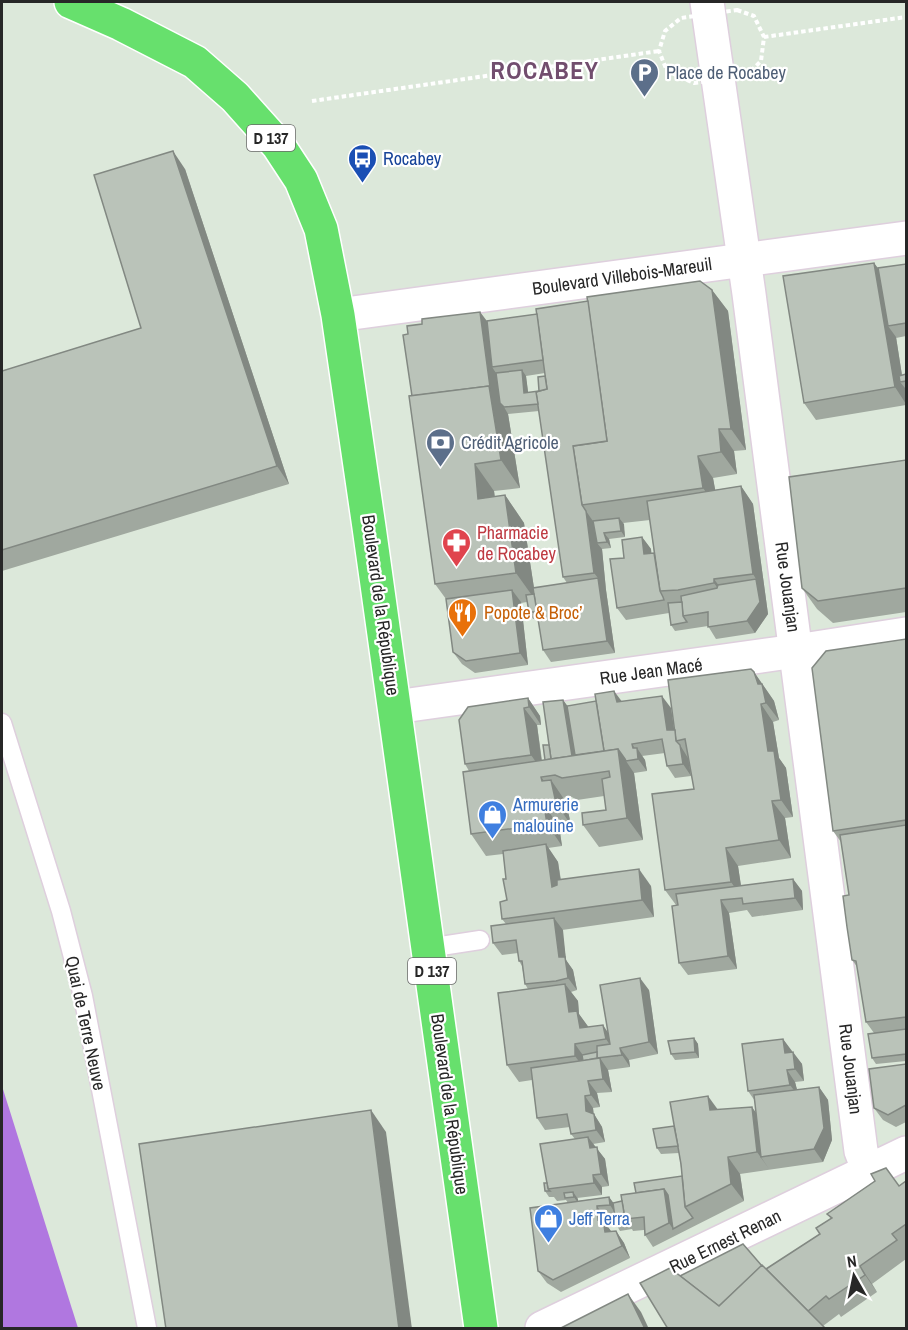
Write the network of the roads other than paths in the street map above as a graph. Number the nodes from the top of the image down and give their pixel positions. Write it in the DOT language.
graph roads {
  1 [pos="71,2"];
  2 [pos="707,2"];
  3 [pos="906,238"];
  4 [pos="744,260"];
  5 [pos="338,315"];
  6 [pos="906,634"];
  7 [pos="796,651"];
  8 [pos="395,707"];
  9 [pos="2,723"];
  10 [pos="480,940"];
  11 [pos="428,948"];
  12 [pos="906,1153"];
  13 [pos="868,1172"];
  14 [pos="147,1329"];
  15 [pos="481,1329"];
  16 [pos="542,1329"];
  1 -- 5 [label="main road, Boulevard de la République / D 137"];
  2 -- 4 [label="street, Rue Jouanjan"];
  3 -- 4 [label="street, Boulevard Villebois-Mareuil"];
  4 -- 5 [label="street, Boulevard Villebois-Mareuil"];
  4 -- 7 [label="street, Rue Jouanjan"];
  5 -- 8 [label="main road, Boulevard de la République / D 137"];
  6 -- 7 [label="street, Rue Jean Macé"];
  7 -- 8 [label="street, Rue Jean Macé"];
  7 -- 13 [label="street, Rue Jouanjan"];
  8 -- 11 [label="main road, Boulevard de la République / D 137"];
  9 -- 14 [label="lane, Quai de Terre Neuve"];
  10 -- 11 [label="lane"];
  11 -- 15 [label="main road, Boulevard de la République / D 137"];
  12 -- 13 [label="street, Rue Ernest Renan"];
  13 -- 16 [label="street, Rue Ernest Renan"];
}
